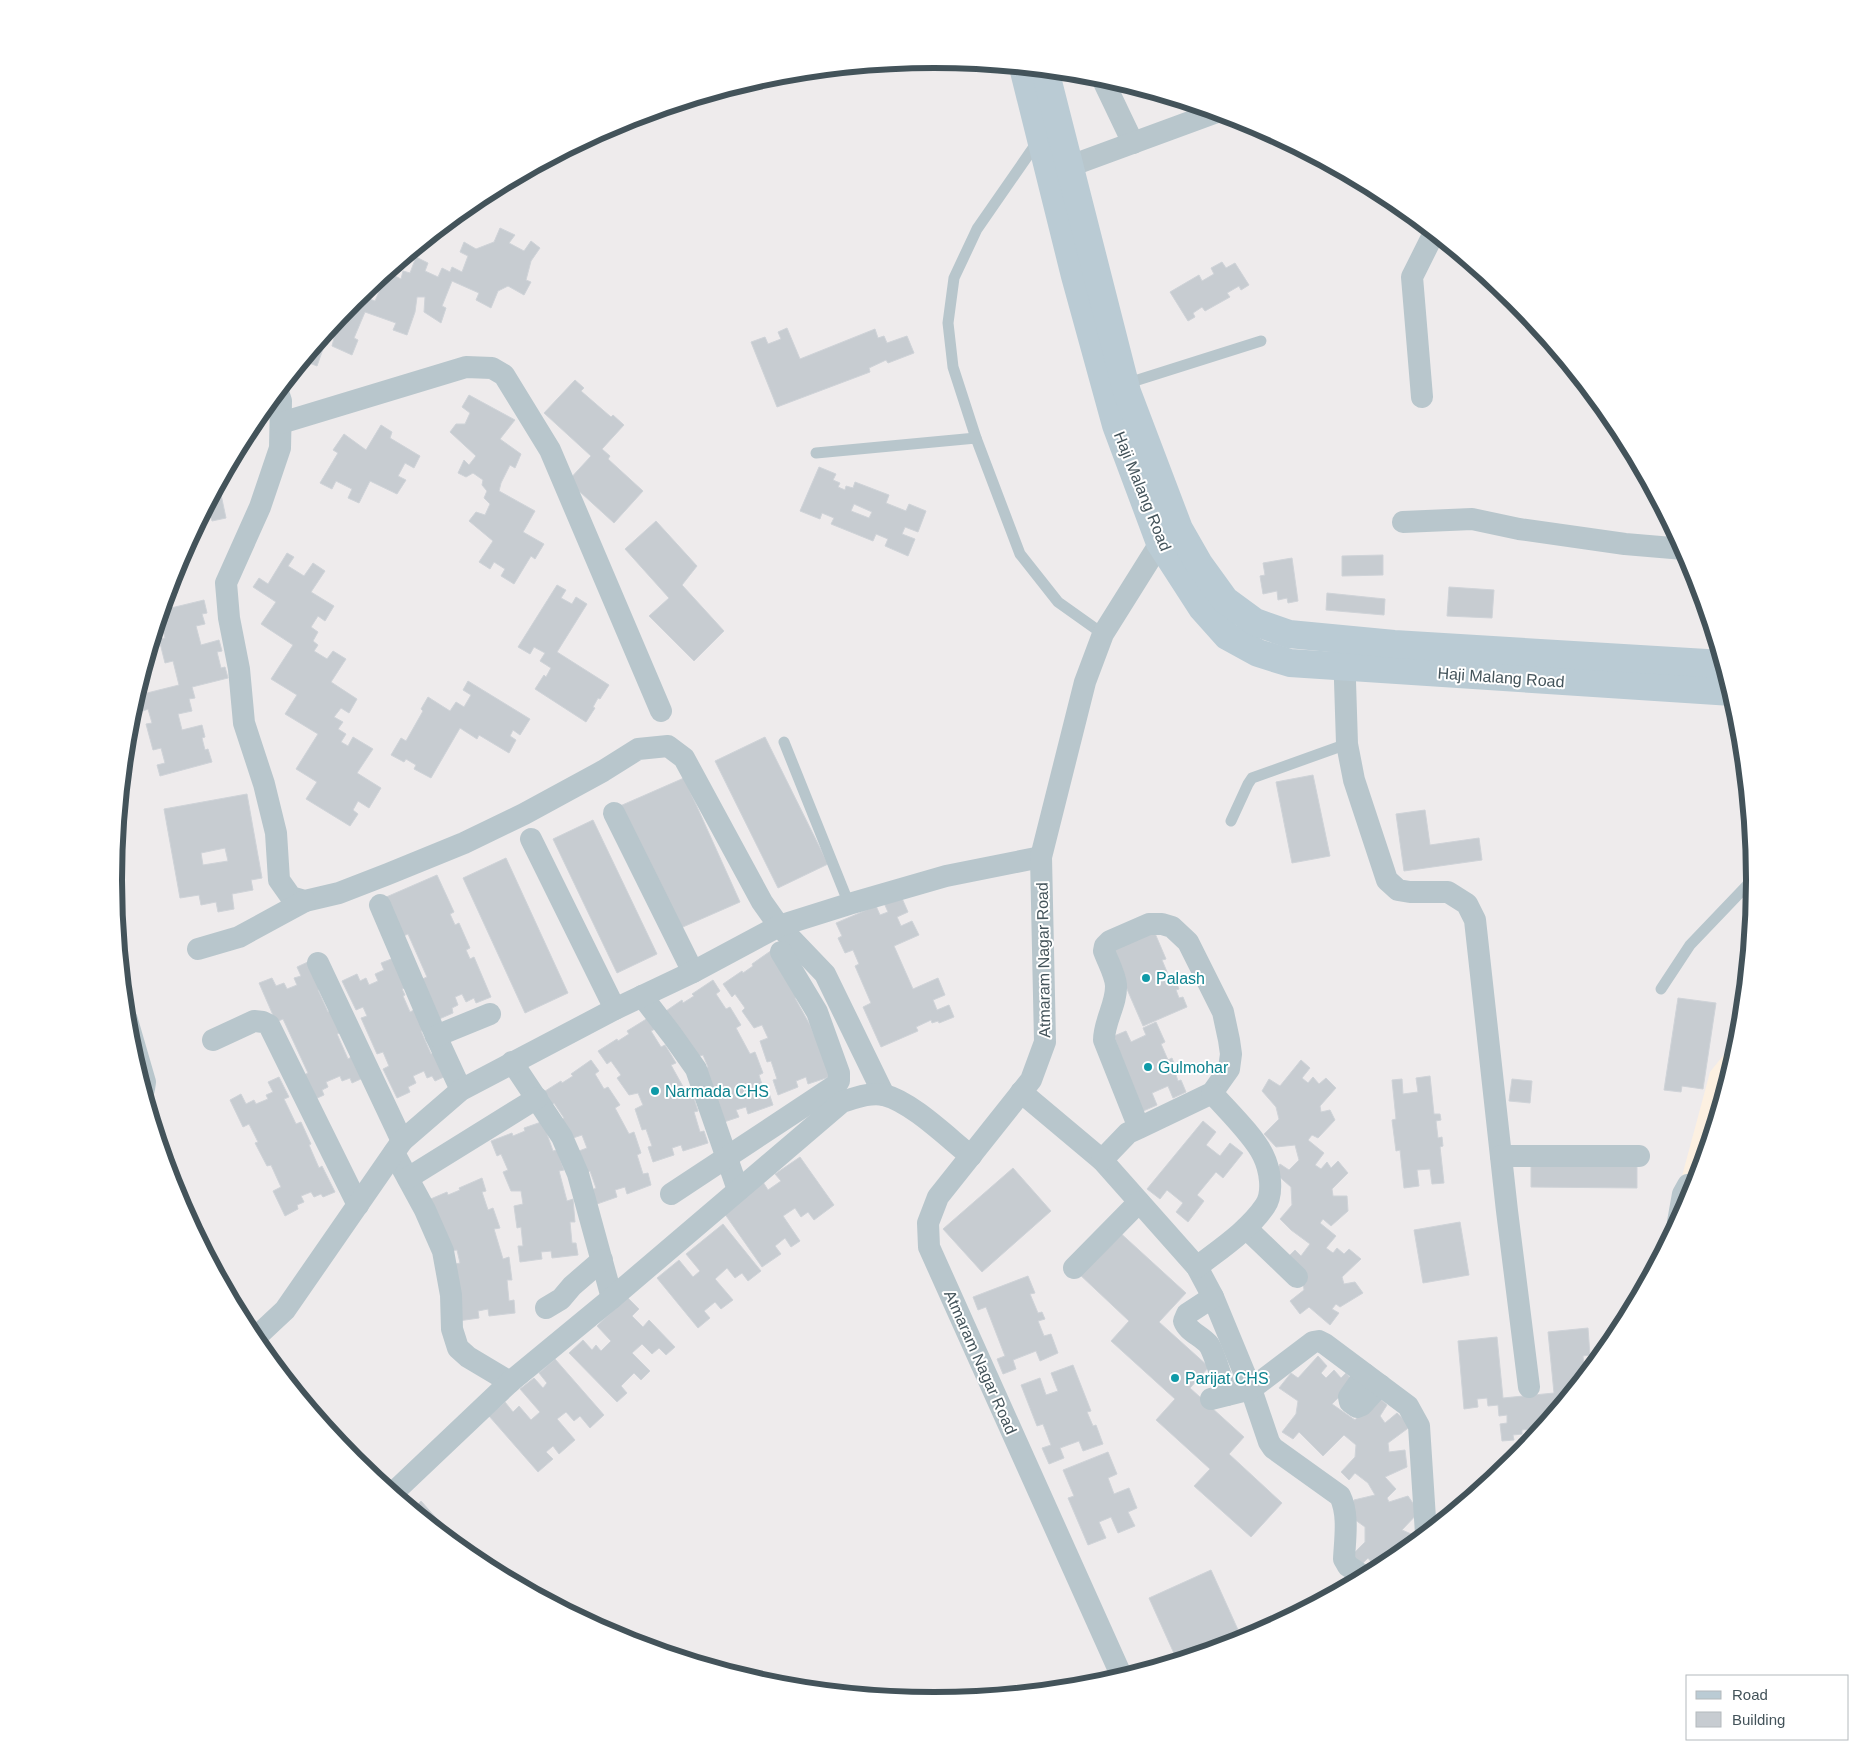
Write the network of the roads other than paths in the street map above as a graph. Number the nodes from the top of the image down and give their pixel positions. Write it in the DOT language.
graph roads {
  1 [pos="1024,72"];
  2 [pos="1046,75"];
  3 [pos="1106,86"];
  4 [pos="1208,115"];
  5 [pos="1040,138"];
  6 [pos="1133,143"];
  7 [pos="1070,166"];
  8 [pos="1432,237"];
  9 [pos="1261,341"];
  10 [pos="1115,386"];
  11 [pos="1422,397"];
  12 [pos="280,399"];
  13 [pos="281,423"];
  14 [pos="976,438"];
  15 [pos="816,453"];
  16 [pos="1403,522"];
  17 [pos="1170,536"];
  18 [pos="1676,548"];
  19 [pos="1103,634"];
  20 [pos="1344,639"];
  21 [pos="1717,664"];
  22 [pos="1344,666"];
  23 [pos="1724,691"];
  24 [pos="784,742"];
  25 [pos="1347,744"];
  26 [pos="668,746"];
  27 [pos="614,813"];
  28 [pos="1232,821"];
  29 [pos="530,839"];
  30 [pos="1041,857"];
  31 [pos="1747,887"];
  32 [pos="305,902"];
  33 [pos="849,904"];
  34 [pos="380,905"];
  35 [pos="779,926"];
  36 [pos="198,949"];
  37 [pos="781,952"];
  38 [pos="318,963"];
  39 [pos="693,972"];
  40 [pos="1661,989"];
  41 [pos="642,996"];
  42 [pos="839,1002"];
  43 [pos="615,1009"];
  44 [pos="817,1012"];
  45 [pos="490,1014"];
  46 [pos="436,1036"];
  47 [pos="213,1040"];
  48 [pos="512,1062"];
  49 [pos="461,1090"];
  50 [pos="1021,1092"];
  51 [pos="1212,1093"];
  52 [pos="884,1095"];
  53 [pos="537,1098"];
  54 [pos="1139,1128"];
  55 [pos="398,1147"];
  56 [pos="971,1156"];
  57 [pos="1501,1156"];
  58 [pos="1639,1156"];
  59 [pos="726,1158"];
  60 [pos="1102,1160"];
  61 [pos="408,1178"];
  62 [pos="738,1190"];
  63 [pos="671,1194"];
  64 [pos="1139,1202"];
  65 [pos="358,1205"];
  66 [pos="1246,1228"];
  67 [pos="602,1260"];
  68 [pos="1197,1267"];
  69 [pos="1074,1268"];
  70 [pos="1297,1277"];
  71 [pos="1213,1297"];
  72 [pos="612,1298"];
  73 [pos="546,1308"];
  74 [pos="260,1333"];
  75 [pos="510,1382"];
  76 [pos="1529,1387"];
  77 [pos="1251,1389"];
  78 [pos="396,1489"];
  79 [pos="1426,1528"];
  80 [pos="1359,1573"];
  81 [pos="1119,1671"];
  1 -- 5 [label="main road, Haji Malang Road"];
  2 -- 7 [label="main road, Haji Malang Road"];
  3 -- 6 [label="street"];
  4 -- 6 [label="street"];
  5 -- 10 [label="main road, Haji Malang Road"];
  5 -- 14 [label="lane"];
  6 -- 7 [label="street"];
  7 -- 10 [label="main road, Haji Malang Road"];
  8 -- 11 [label="street"];
  9 -- 10 [label="lane"];
  10 -- 17 [label="main road, Haji Malang Road"];
  12 -- 13 [label="street"];
  13 -- 26 [label="street"];
  13 -- 32 [label="street"];
  14 -- 15 [label="lane"];
  14 -- 19 [label="lane"];
  16 -- 18 [label="street"];
  17 -- 19 [label="street, Atmaram Nagar Road"];
  17 -- 20 [label="main road, Haji Malang Road"];
  17 -- 22 [label="main road, Haji Malang Road"];
  19 -- 30 [label="street, Atmaram Nagar Road"];
  20 -- 21 [label="main road, Haji Malang Road"];
  20 -- 22 [label="street"];
  22 -- 23 [label="main road, Haji Malang Road"];
  22 -- 25 [label="street"];
  24 -- 33 [label="lane"];
  25 -- 28 [label="lane"];
  25 -- 57 [label="street"];
  26 -- 32 [label="street"];
  26 -- 35 [label="street"];
  27 -- 39 [label="street"];
  29 -- 43 [label="street"];
  30 -- 33 [label="street"];
  30 -- 50 [label="street, Atmaram Nagar Road"];
  31 -- 40 [label="lane"];
  32 -- 36 [label="street"];
  33 -- 35 [label="street"];
  34 -- 46 [label="street"];
  35 -- 39 [label="street"];
  35 -- 42 [label="street"];
  37 -- 44 [label="street"];
  38 -- 55 [label="street"];
  39 -- 41 [label="street"];
  41 -- 43 [label="street"];
  41 -- 59 [label="street"];
  42 -- 44 [label="street"];
  42 -- 52 [label="street"];
  43 -- 48 [label="street"];
  44 -- 59 [label="street"];
  45 -- 46 [label="street"];
  46 -- 49 [label="street"];
  47 -- 65 [label="street"];
  48 -- 49 [label="street"];
  48 -- 53 [label="street"];
  49 -- 55 [label="street"];
  50 -- 56 [label="street, Atmaram Nagar Road"];
  50 -- 60 [label="street"];
  51 -- 54 [label="street"];
  51 -- 54 [label="street"];
  51 -- 66 [label="street"];
  52 -- 56 [label="street"];
  52 -- 62 [label="street"];
  53 -- 61 [label="street"];
  53 -- 67 [label="street"];
  54 -- 60 [label="street"];
  55 -- 61 [label="street"];
  55 -- 65 [label="street"];
  56 -- 81 [label="street, Atmaram Nagar Road"];
  57 -- 58 [label="street"];
  57 -- 76 [label="street"];
  59 -- 62 [label="street"];
  59 -- 63 [label="street"];
  60 -- 64 [label="street"];
  61 -- 75 [label="street"];
  62 -- 72 [label="street"];
  64 -- 68 [label="street"];
  64 -- 69 [label="street"];
  65 -- 74 [label="street"];
  66 -- 68 [label="street"];
  66 -- 70 [label="street"];
  67 -- 72 [label="street"];
  67 -- 73 [label="street"];
  68 -- 71 [label="street"];
  71 -- 77 [label="street"];
  71 -- 77 [label="street"];
  72 -- 75 [label="street"];
  75 -- 78 [label="street"];
  77 -- 79 [label="street"];
  77 -- 80 [label="street"];
}
